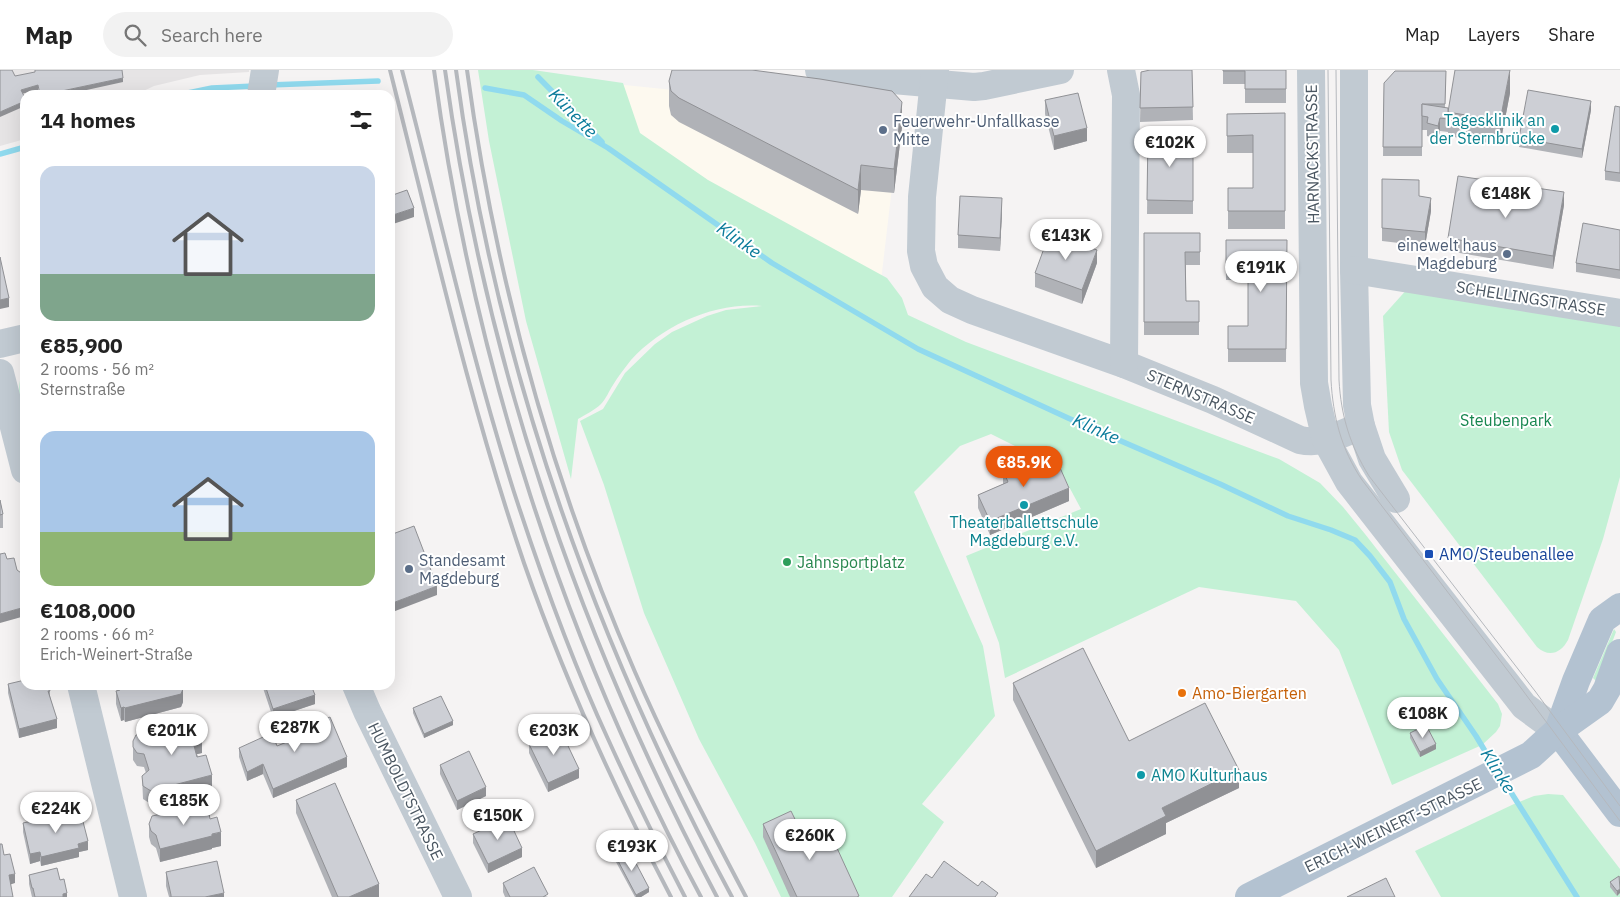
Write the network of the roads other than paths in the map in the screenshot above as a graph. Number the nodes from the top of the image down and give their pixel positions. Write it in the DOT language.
graph roads {
  1 [pos="819,70"];
  2 [pos="1060,70"];
  3 [pos="1120,70"];
  4 [pos="1311,70"];
  5 [pos="1354,70"];
  6 [pos="934,76"];
  7 [pos="1354,270"];
  8 [pos="1620,313"];
  9 [pos="20,339"];
  10 [pos="0,344"];
  11 [pos="1124,364"];
  12 [pos="1,385"];
  13 [pos="1360,426"];
  14 [pos="1326,440"];
  15 [pos="20,452"];
  16 [pos="1396,499"];
  17 [pos="1620,608"];
  18 [pos="1620,653"];
  19 [pos="82,690"];
  20 [pos="358,690"];
  21 [pos="1558,731"];
  22 [pos="1620,813"];
  23 [pos="133,897"];
  24 [pos="458,897"];
  25 [pos="1249,897"];
  1 -- 6 [label="street"];
  2 -- 6 [label="street"];
  3 -- 11 [label="street"];
  4 -- 14 [label="street, HARNACKSTRASSE"];
  5 -- 7 [label="street"];
  6 -- 11 [label="street, STERNSTRASSE"];
  7 -- 8 [label="street, SCHELLINGSTRASSE"];
  7 -- 13 [label="street"];
  9 -- 10 [label="street"];
  11 -- 14 [label="street, STERNSTRASSE"];
  12 -- 15 [label="street"];
  13 -- 14 [label="street"];
  13 -- 16 [label="street"];
  14 -- 21 [label="street"];
  17 -- 21 [label="main road"];
  18 -- 21 [label="main road, ERICH-WEINERT-STRASSE"];
  19 -- 23 [label="street"];
  20 -- 24 [label="street, HUMBOLDTSTRASSE"];
  21 -- 22 [label="main road"];
  21 -- 25 [label="main road, ERICH-WEINERT-STRASSE"];
}
